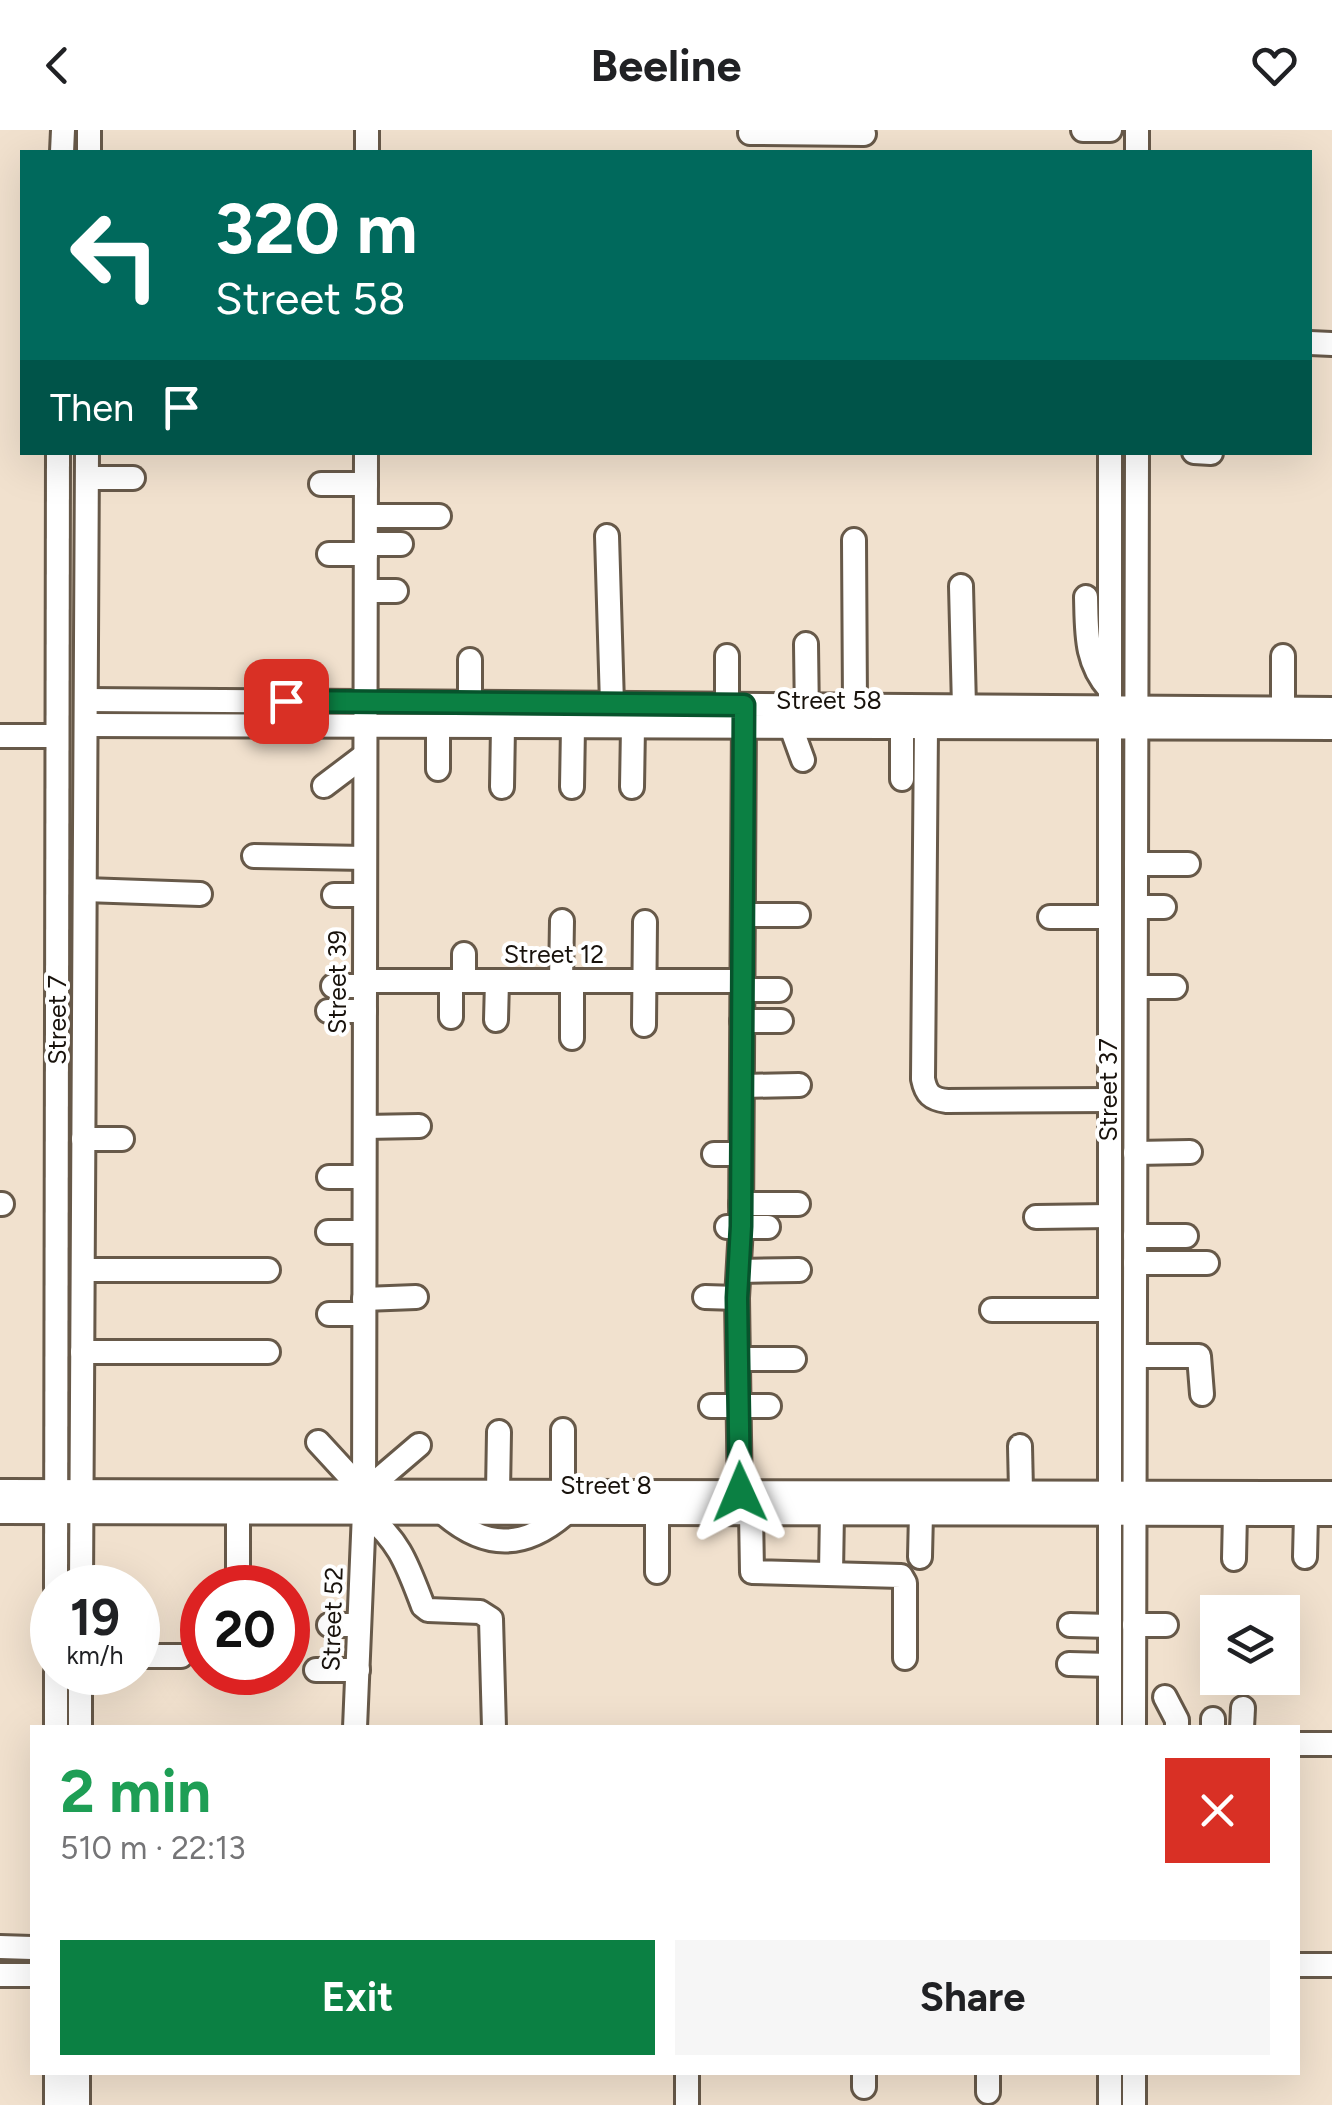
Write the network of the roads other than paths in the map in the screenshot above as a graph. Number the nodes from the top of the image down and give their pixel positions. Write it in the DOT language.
graph roads {
  1 [pos="1083,130"];
  2 [pos="1110,130"];
  3 [pos="750,133"];
  4 [pos="864,134"];
  5 [pos="797,139"];
  6 [pos="58,455"];
  7 [pos="87,455"];
  8 [pos="366,455"];
  9 [pos="1110,455"];
  10 [pos="1136,455"];
  11 [pos="87,478"];
  12 [pos="134,478"];
  13 [pos="321,484"];
  14 [pos="366,484"];
  15 [pos="366,516"];
  16 [pos="439,516"];
  17 [pos="608,536"];
  18 [pos="854,540"];
  19 [pos="401,544"];
  20 [pos="366,549"];
  21 [pos="329,554"];
  22 [pos="961,586"];
  23 [pos="366,591"];
  24 [pos="396,591"];
  25 [pos="1086,597"];
  26 [pos="806,644"];
  27 [pos="727,656"];
  28 [pos="1283,656"];
  29 [pos="470,660"];
  30 [pos="86,700"];
  31 [pos="366,702"];
  32 [pos="470,703"];
  33 [pos="612,704"];
  34 [pos="855,706"];
  35 [pos="964,706"];
  36 [pos="1110,709"];
  37 [pos="1283,709"];
  38 [pos="1332,709"];
  39 [pos="738,712"];
  40 [pos="1136,718"];
  41 [pos="801,720"];
  42 [pos="86,725"];
  43 [pos="366,726"];
  44 [pos="438,726"];
  45 [pos="503,726"];
  46 [pos="573,727"];
  47 [pos="639,727"];
  48 [pos="902,728"];
  49 [pos="926,728"];
  50 [pos="1332,728"];
  51 [pos="0,736"];
  52 [pos="57,736"];
  53 [pos="365,754"];
  54 [pos="803,760"];
  55 [pos="438,769"];
  56 [pos="902,778"];
  57 [pos="324,786"];
  58 [pos="572,786"];
  59 [pos="638,786"];
  60 [pos="502,787"];
  61 [pos="254,856"];
  62 [pos="365,858"];
  63 [pos="1136,864"];
  64 [pos="1188,864"];
  65 [pos="85,890"];
  66 [pos="200,894"];
  67 [pos="334,895"];
  68 [pos="365,895"];
  69 [pos="1164,907"];
  70 [pos="1136,908"];
  71 [pos="742,914"];
  72 [pos="798,914"];
  73 [pos="1050,917"];
  74 [pos="1110,917"];
  75 [pos="562,921"];
  76 [pos="640,922"];
  77 [pos="464,954"];
  78 [pos="458,981"];
  79 [pos="497,981"];
  80 [pos="567,981"];
  81 [pos="639,981"];
  82 [pos="365,984"];
  83 [pos="333,986"];
  84 [pos="742,986"];
  85 [pos="1136,987"];
  86 [pos="1174,987"];
  87 [pos="779,990"];
  88 [pos="450,1018"];
  89 [pos="328,1019"];
  90 [pos="365,1019"];
  91 [pos="496,1020"];
  92 [pos="742,1021"];
  93 [pos="781,1021"];
  94 [pos="644,1025"];
  95 [pos="572,1038"];
  96 [pos="742,1086"];
  97 [pos="799,1086"];
  98 [pos="1110,1100"];
  99 [pos="365,1126"];
  100 [pos="419,1126"];
  101 [pos="83,1139"];
  102 [pos="122,1139"];
  103 [pos="1135,1152"];
  104 [pos="1190,1152"];
  105 [pos="714,1154"];
  106 [pos="742,1154"];
  107 [pos="329,1177"];
  108 [pos="364,1177"];
  109 [pos="798,1204"];
  110 [pos="1036,1216"];
  111 [pos="1110,1216"];
  112 [pos="736,1219"];
  113 [pos="768,1227"];
  114 [pos="328,1232"];
  115 [pos="364,1232"];
  116 [pos="1135,1236"];
  117 [pos="1186,1236"];
  118 [pos="1135,1263"];
  119 [pos="1207,1263"];
  120 [pos="83,1270"];
  121 [pos="268,1270"];
  122 [pos="738,1270"];
  123 [pos="799,1270"];
  124 [pos="416,1297"];
  125 [pos="706,1297"];
  126 [pos="737,1298"];
  127 [pos="364,1306"];
  128 [pos="992,1310"];
  129 [pos="1110,1310"];
  130 [pos="328,1314"];
  131 [pos="82,1352"];
  132 [pos="268,1352"];
  133 [pos="738,1359"];
  134 [pos="794,1359"];
  135 [pos="1135,1363"];
  136 [pos="1202,1394"];
  137 [pos="711,1406"];
  138 [pos="738,1406"];
  139 [pos="770,1406"];
  140 [pos="563,1430"];
  141 [pos="498,1432"];
  142 [pos="318,1442"];
  143 [pos="419,1446"];
  144 [pos="1020,1446"];
  145 [pos="0,1491"];
  146 [pos="1021,1491"];
  147 [pos="498,1492"];
  148 [pos="1332,1493"];
  149 [pos="56,1502"];
  150 [pos="81,1502"];
  151 [pos="364,1502"];
  152 [pos="564,1502"];
  153 [pos="1110,1502"];
  154 [pos="1134,1502"];
  155 [pos="748,1507"];
  156 [pos="0,1512"];
  157 [pos="231,1512"];
  158 [pos="832,1512"];
  159 [pos="921,1512"];
  160 [pos="658,1513"];
  161 [pos="1242,1513"];
  162 [pos="1306,1514"];
  163 [pos="1332,1514"];
  164 [pos="1305,1557"];
  165 [pos="920,1558"];
  166 [pos="1241,1559"];
  167 [pos="56,1565"];
  168 [pos="81,1565"];
  169 [pos="227,1565"];
  170 [pos="236,1565"];
  171 [pos="657,1572"];
  172 [pos="831,1573"];
  173 [pos="329,1625"];
  174 [pos="359,1625"];
  175 [pos="1070,1625"];
  176 [pos="1166,1625"];
  177 [pos="1110,1626"];
  178 [pos="1134,1626"];
  179 [pos="905,1658"];
  180 [pos="1070,1664"];
  181 [pos="1110,1665"];
  182 [pos="316,1670"];
  183 [pos="358,1670"];
  184 [pos="56,1695"];
  185 [pos="80,1695"];
  186 [pos="1165,1696"];
  187 [pos="56,1725"];
  188 [pos="80,1725"];
  189 [pos="356,1725"];
  190 [pos="494,1725"];
  191 [pos="1110,1725"];
  192 [pos="1134,1725"];
  193 [pos="1177,1725"];
  194 [pos="1300,1744"];
  195 [pos="1332,1744"];
  196 [pos="0,1948"];
  197 [pos="30,1948"];
  198 [pos="1300,1966"];
  199 [pos="1332,1966"];
  200 [pos="0,1976"];
  201 [pos="30,1976"];
  202 [pos="56,2075"];
  203 [pos="78,2075"];
  204 [pos="687,2075"];
  205 [pos="1110,2075"];
  206 [pos="1134,2075"];
  207 [pos="56,2105"];
  208 [pos="78,2105"];
  209 [pos="687,2105"];
  210 [pos="1110,2105"];
  211 [pos="1134,2105"];
  1 -- 2 [label="street"];
  3 -- 5 [label="street"];
  4 -- 5 [label="street"];
  6 -- 52 [label="street, Street 7"];
  7 -- 11 [label="street, Street 7"];
  8 -- 14 [label="street, Street 39"];
  9 -- 36 [label="street, Street 37"];
  10 -- 40 [label="street, Street 37"];
  11 -- 12 [label="street"];
  11 -- 30 [label="street, Street 7"];
  13 -- 14 [label="street"];
  14 -- 15 [label="street, Street 39"];
  15 -- 16 [label="street"];
  15 -- 20 [label="street, Street 39"];
  17 -- 33 [label="street"];
  18 -- 34 [label="street"];
  19 -- 20 [label="street"];
  20 -- 21 [label="street"];
  20 -- 23 [label="street, Street 39"];
  22 -- 35 [label="street"];
  23 -- 24 [label="street"];
  23 -- 31 [label="street, Street 39"];
  25 -- 36 [label="street"];
  26 -- 41 [label="street"];
  27 -- 39 [label="street"];
  28 -- 37 [label="street"];
  29 -- 32 [label="street"];
  30 -- 31 [label="street, Street 58"];
  30 -- 42 [label="street, Street 7"];
  31 -- 32 [label="street, Street 58"];
  31 -- 43 [label="street, Street 39"];
  32 -- 33 [label="street, Street 58"];
  33 -- 39 [label="street, Street 58"];
  34 -- 35 [label="street, Street 58"];
  34 -- 41 [label="street, Street 58"];
  35 -- 36 [label="street, Street 58"];
  36 -- 40 [label="street, Street 58"];
  36 -- 49 [label="street, Street 58"];
  36 -- 74 [label="street, Street 37"];
  37 -- 38 [label="street, Street 58"];
  37 -- 40 [label="street, Street 58"];
  39 -- 41 [label="street, Street 58"];
  39 -- 47 [label="street, Street 58"];
  39 -- 71 [label="street"];
  40 -- 50 [label="street, Street 58"];
  40 -- 63 [label="street, Street 37"];
  41 -- 48 [label="street, Street 58"];
  41 -- 54 [label="street"];
  42 -- 43 [label="street, Street 58"];
  42 -- 65 [label="street, Street 7"];
  43 -- 44 [label="street, Street 58"];
  43 -- 53 [label="street, Street 39"];
  44 -- 45 [label="street, Street 58"];
  44 -- 55 [label="street"];
  45 -- 46 [label="street, Street 58"];
  45 -- 60 [label="street"];
  46 -- 47 [label="street, Street 58"];
  46 -- 58 [label="street"];
  47 -- 59 [label="street"];
  48 -- 49 [label="street, Street 58"];
  48 -- 56 [label="street"];
  49 -- 98 [label="street"];
  51 -- 52 [label="street"];
  52 -- 149 [label="street, Street 7"];
  53 -- 57 [label="street"];
  53 -- 62 [label="street, Street 39"];
  61 -- 62 [label="street"];
  62 -- 68 [label="street, Street 39"];
  63 -- 64 [label="street"];
  63 -- 70 [label="street, Street 37"];
  65 -- 66 [label="street"];
  65 -- 101 [label="street, Street 7"];
  67 -- 68 [label="street"];
  68 -- 82 [label="street, Street 39"];
  69 -- 70 [label="street"];
  70 -- 85 [label="street, Street 37"];
  71 -- 72 [label="street"];
  71 -- 84 [label="street"];
  73 -- 74 [label="street"];
  74 -- 98 [label="street, Street 37"];
  75 -- 80 [label="street"];
  76 -- 81 [label="street"];
  77 -- 78 [label="street"];
  78 -- 79 [label="street, Street 12"];
  78 -- 82 [label="street, Street 12"];
  78 -- 88 [label="street"];
  79 -- 80 [label="street, Street 12"];
  79 -- 91 [label="street"];
  80 -- 81 [label="street, Street 12"];
  80 -- 95 [label="street"];
  81 -- 84 [label="street, Street 12"];
  81 -- 94 [label="street"];
  82 -- 83 [label="street, Street 12"];
  82 -- 90 [label="street, Street 39"];
  84 -- 87 [label="street, Street 12"];
  84 -- 92 [label="street"];
  85 -- 86 [label="street"];
  85 -- 103 [label="street, Street 37"];
  89 -- 90 [label="street"];
  90 -- 99 [label="street, Street 39"];
  92 -- 93 [label="street"];
  92 -- 96 [label="street"];
  96 -- 97 [label="street"];
  96 -- 106 [label="street"];
  98 -- 111 [label="street, Street 37"];
  99 -- 100 [label="street"];
  99 -- 108 [label="street, Street 39"];
  101 -- 102 [label="street"];
  101 -- 120 [label="street, Street 7"];
  103 -- 104 [label="street"];
  103 -- 116 [label="street, Street 37"];
  105 -- 106 [label="street"];
  106 -- 112 [label="street"];
  107 -- 108 [label="street"];
  108 -- 115 [label="street, Street 39"];
  109 -- 112 [label="street"];
  110 -- 111 [label="street"];
  111 -- 129 [label="street, Street 37"];
  112 -- 113 [label="street"];
  112 -- 122 [label="street"];
  114 -- 115 [label="street"];
  115 -- 127 [label="street, Street 39"];
  116 -- 117 [label="street"];
  116 -- 118 [label="street, Street 37"];
  118 -- 119 [label="street"];
  118 -- 135 [label="street, Street 37"];
  120 -- 121 [label="street"];
  120 -- 131 [label="street, Street 7"];
  122 -- 123 [label="street"];
  122 -- 126 [label="street"];
  124 -- 127 [label="street"];
  125 -- 126 [label="street"];
  126 -- 133 [label="street"];
  127 -- 130 [label="street"];
  127 -- 151 [label="street, Street 39"];
  128 -- 129 [label="street"];
  129 -- 153 [label="street, Street 37"];
  131 -- 132 [label="street"];
  131 -- 150 [label="street, Street 7"];
  133 -- 134 [label="street"];
  133 -- 138 [label="street"];
  135 -- 136 [label="street"];
  135 -- 154 [label="street, Street 37"];
  137 -- 138 [label="street"];
  138 -- 139 [label="street"];
  138 -- 155 [label="street"];
  140 -- 152 [label="street"];
  141 -- 147 [label="street"];
  142 -- 151 [label="street"];
  143 -- 151 [label="street"];
  144 -- 146 [label="street"];
  145 -- 149 [label="street, Street 8"];
  146 -- 153 [label="street, Street 8"];
  146 -- 155 [label="street, Street 8"];
  147 -- 151 [label="street, Street 8"];
  147 -- 152 [label="street, Street 8"];
  148 -- 154 [label="street, Street 8"];
  149 -- 150 [label="street, Street 8"];
  149 -- 156 [label="street, Street 8"];
  149 -- 167 [label="street, Street 7"];
  150 -- 151 [label="street, Street 8"];
  150 -- 157 [label="street, Street 8"];
  150 -- 168 [label="street, Street 7"];
  151 -- 152 [label="street, Street 8"];
  151 -- 157 [label="street, Street 8"];
  151 -- 174 [label="street, Street 52"];
  151 -- 190 [label="street"];
  152 -- 155 [label="street, Street 8"];
  152 -- 160 [label="street, Street 8"];
  153 -- 154 [label="street, Street 8"];
  153 -- 159 [label="street, Street 8"];
  153 -- 177 [label="street, Street 37"];
  154 -- 161 [label="street, Street 8"];
  154 -- 178 [label="street, Street 37"];
  155 -- 158 [label="street, Street 8"];
  155 -- 160 [label="street, Street 8"];
  155 -- 172 [label="street"];
  157 -- 169 [label="street"];
  157 -- 170 [label="street"];
  158 -- 159 [label="street, Street 8"];
  158 -- 172 [label="street"];
  159 -- 165 [label="street"];
  160 -- 171 [label="street"];
  161 -- 162 [label="street, Street 8"];
  161 -- 166 [label="street"];
  162 -- 163 [label="street, Street 8"];
  162 -- 164 [label="street"];
  172 -- 179 [label="street"];
  173 -- 174 [label="street"];
  174 -- 183 [label="street, Street 52"];
  175 -- 177 [label="street"];
  176 -- 178 [label="street"];
  177 -- 181 [label="street, Street 37"];
  178 -- 192 [label="street, Street 37"];
  180 -- 181 [label="street"];
  181 -- 191 [label="street, Street 37"];
  182 -- 183 [label="street"];
  183 -- 189 [label="street, Street 52"];
  184 -- 187 [label="street"];
  185 -- 188 [label="street"];
  186 -- 193 [label="street"];
  194 -- 195 [label="street"];
  196 -- 197 [label="street"];
  198 -- 199 [label="street"];
  200 -- 201 [label="street"];
  202 -- 207 [label="street"];
  203 -- 208 [label="street"];
  204 -- 209 [label="street"];
  205 -- 210 [label="street"];
  206 -- 211 [label="street"];
}
